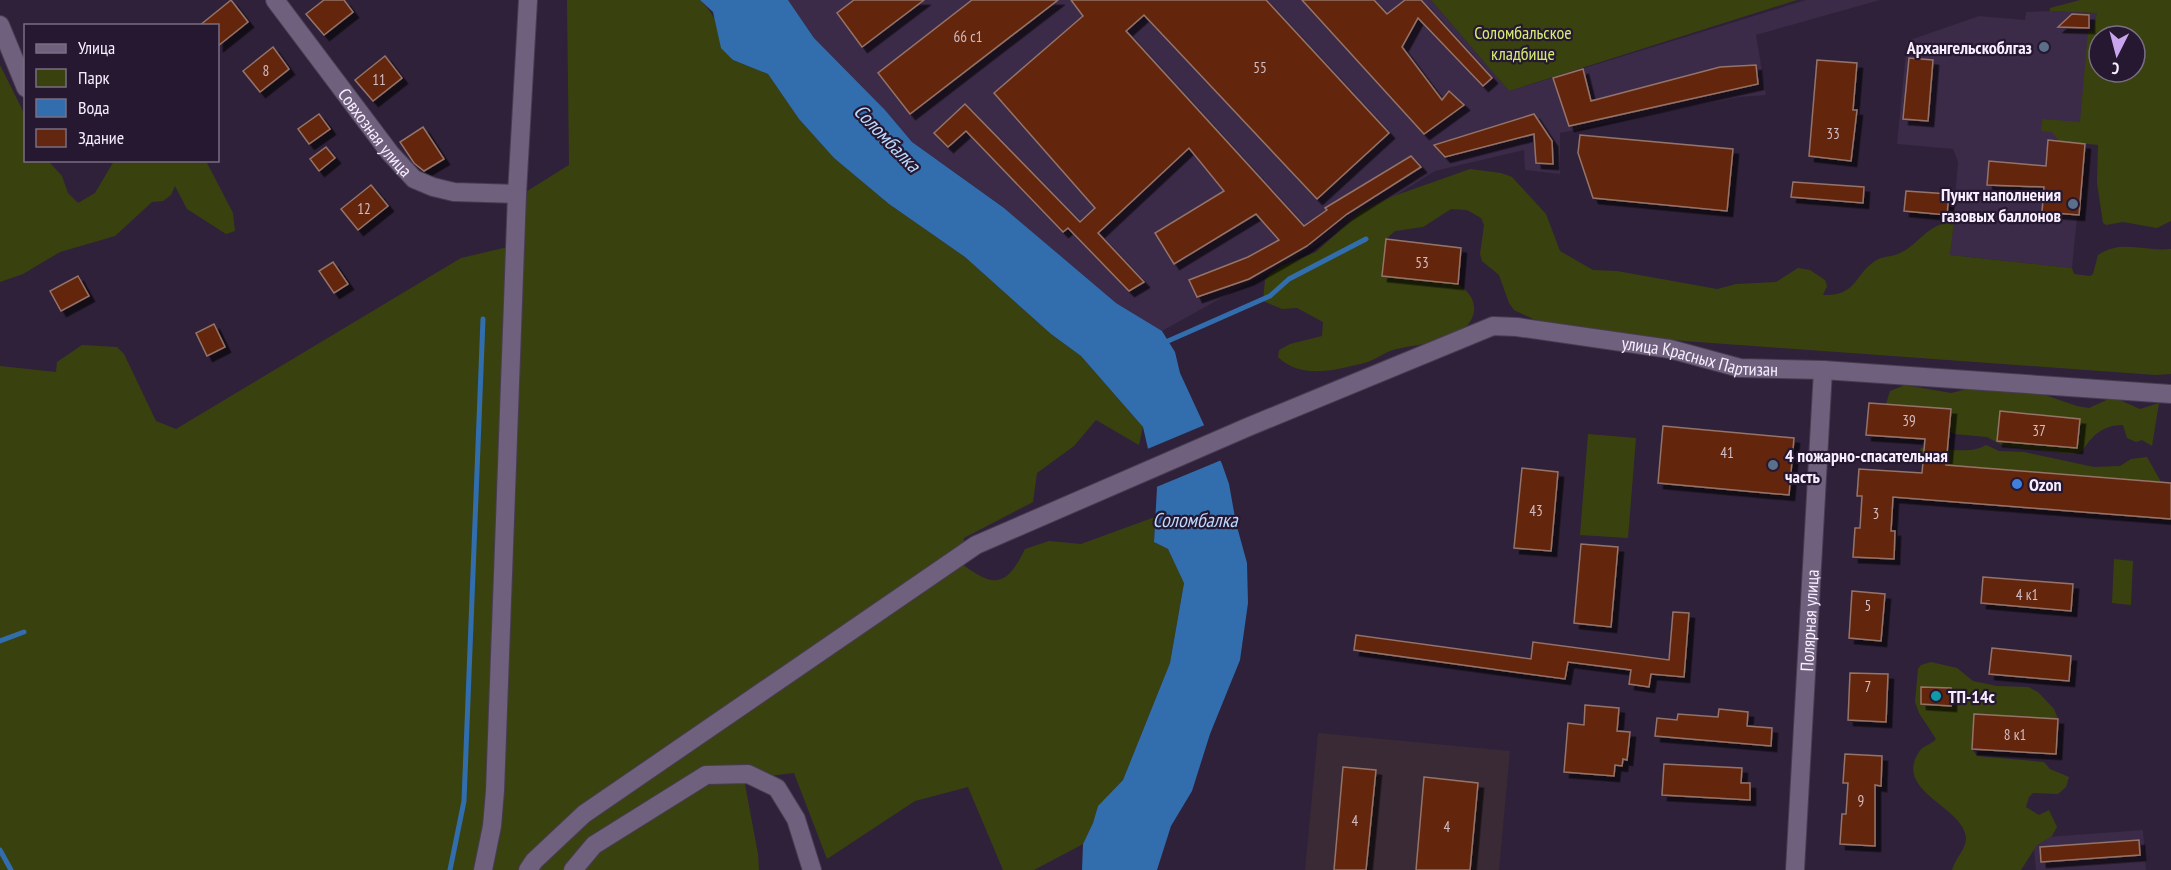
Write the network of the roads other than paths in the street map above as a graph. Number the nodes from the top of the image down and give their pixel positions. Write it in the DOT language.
graph roads {
  1 [pos="275,0"];
  2 [pos="528,0"];
  3 [pos="0,25"];
  4 [pos="24,83"];
  5 [pos="517,194"];
  6 [pos="1823,370"];
  7 [pos="2171,394"];
  8 [pos="811,866"];
  9 [pos="483,870"];
  10 [pos="528,870"];
  11 [pos="573,870"];
  12 [pos="1795,870"];
  1 -- 5 [label="street, Совхозная улица"];
  2 -- 5 [label="street"];
  3 -- 4 [label="street"];
  5 -- 9 [label="street"];
  6 -- 7 [label="street, улица Красных Партизан"];
  6 -- 10 [label="street, улица Красных Партизан"];
  6 -- 12 [label="street, Полярная улица"];
  8 -- 11 [label="street"];
}
